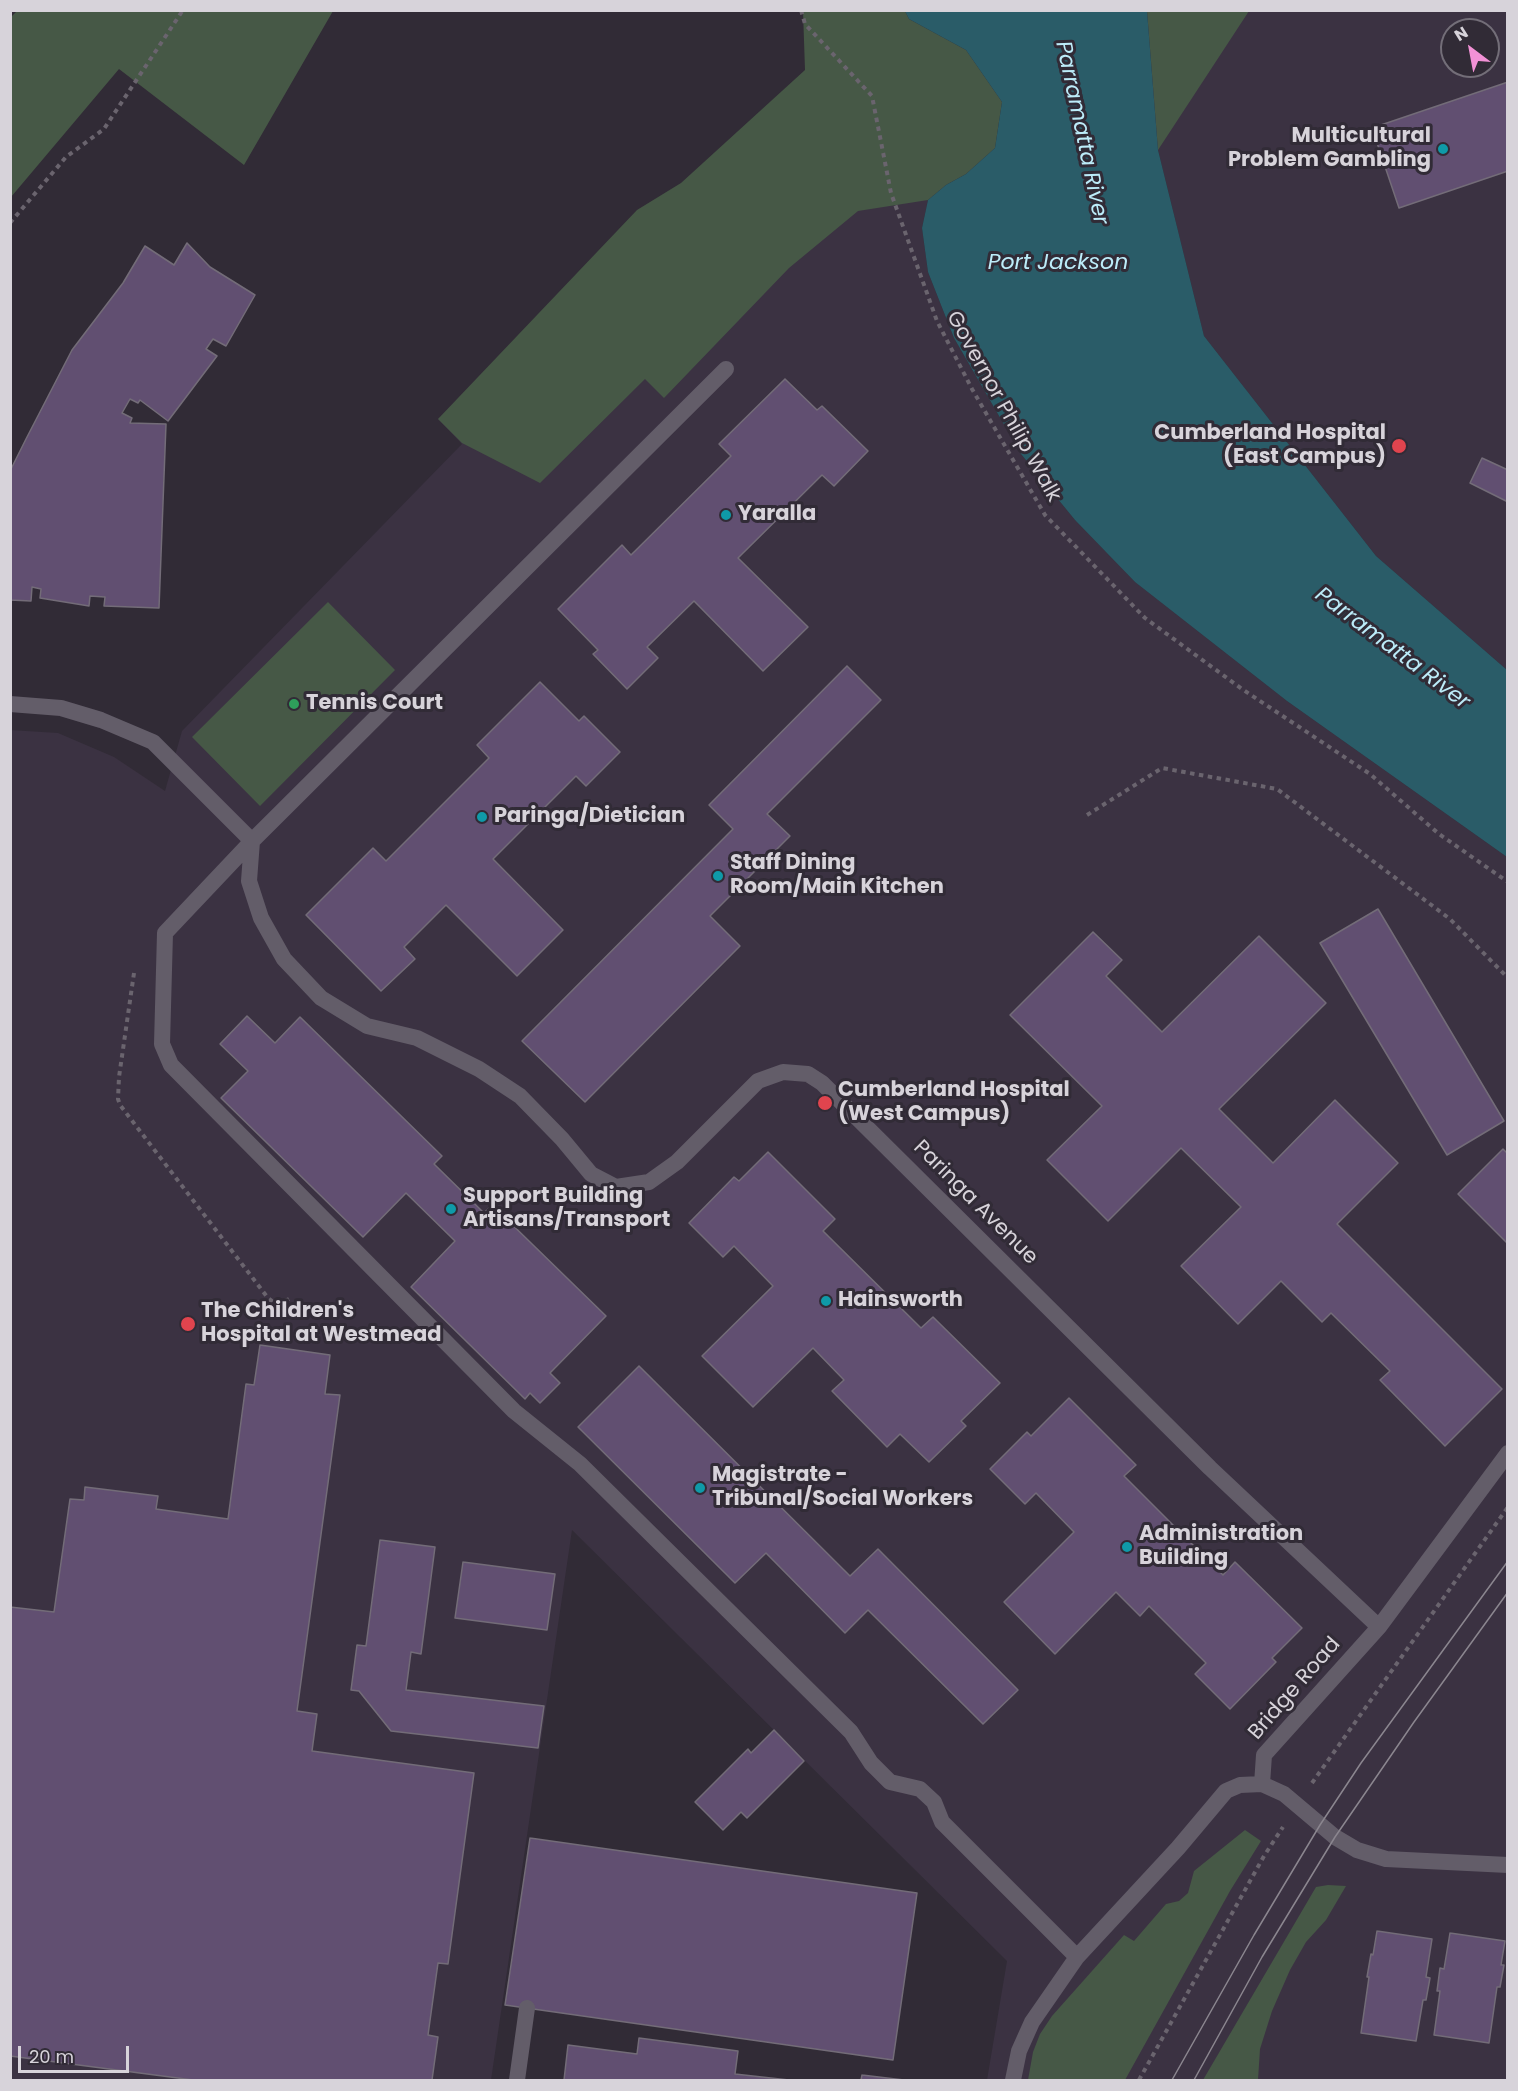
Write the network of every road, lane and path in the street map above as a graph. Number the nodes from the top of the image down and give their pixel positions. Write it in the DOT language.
graph roads {
  1 [pos="183,10"];
  2 [pos="801,10"];
  3 [pos="10,223"];
  4 [pos="726,369"];
  5 [pos="10,704"];
  6 [pos="1087,815"];
  7 [pos="252,841"];
  8 [pos="1508,882"];
  9 [pos="135,964"];
  10 [pos="1508,978"];
  11 [pos="289,1299"];
  12 [pos="1508,1453"];
  13 [pos="1508,1507"];
  14 [pos="1378,1627"];
  15 [pos="1320,1771"];
  16 [pos="1262,1784"];
  17 [pos="1278,1833"];
  18 [pos="1508,1865"];
  19 [pos="1077,1957"];
  20 [pos="527,2008"];
  21 [pos="517,2080"];
  22 [pos="1013,2080"];
  23 [pos="1139,2080"];
  1 -- 3 [label="path"];
  2 -- 8 [label="path, Governor Philip Walk"];
  4 -- 7 [label="lane"];
  5 -- 7 [label="lane"];
  6 -- 10 [label="path"];
  7 -- 14 [label="lane, Paringa Avenue"];
  7 -- 19 [label="lane"];
  9 -- 11 [label="path"];
  12 -- 14 [label="lane, Bridge Road"];
  13 -- 15 [label="path"];
  14 -- 16 [label="lane, Bridge Road"];
  16 -- 18 [label="lane"];
  16 -- 19 [label="lane"];
  17 -- 23 [label="path"];
  19 -- 22 [label="lane"];
  20 -- 21 [label="lane"];
}
